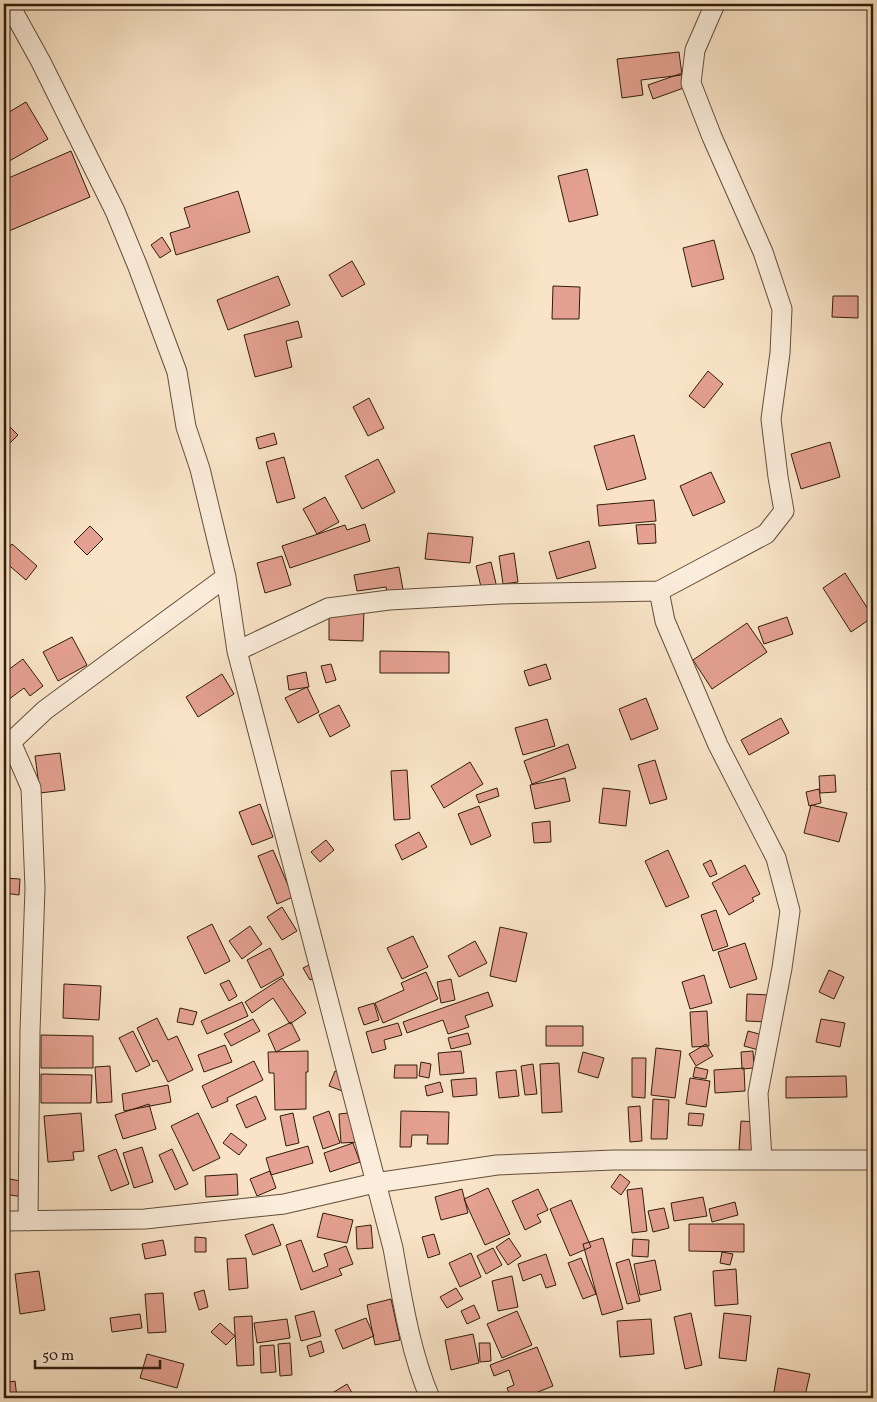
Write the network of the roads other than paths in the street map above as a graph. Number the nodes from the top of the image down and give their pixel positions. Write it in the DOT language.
graph roads {
  1 [pos="9,4"];
  2 [pos="715,4"];
  3 [pos="226,577"];
  4 [pos="659,591"];
  5 [pos="237,652"];
  6 [pos="7,744"];
  7 [pos="762,1159"];
  8 [pos="873,1160"];
  9 [pos="375,1183"];
  10 [pos="4,1221"];
  11 [pos="28,1221"];
  12 [pos="430,1398"];
  1 -- 3 [label="street"];
  2 -- 4 [label="street"];
  3 -- 5 [label="street"];
  3 -- 6 [label="street"];
  4 -- 5 [label="street"];
  4 -- 7 [label="street"];
  5 -- 9 [label="street"];
  6 -- 11 [label="street"];
  7 -- 8 [label="street"];
  7 -- 9 [label="street"];
  9 -- 11 [label="street"];
  9 -- 12 [label="street"];
  10 -- 11 [label="street"];
}
